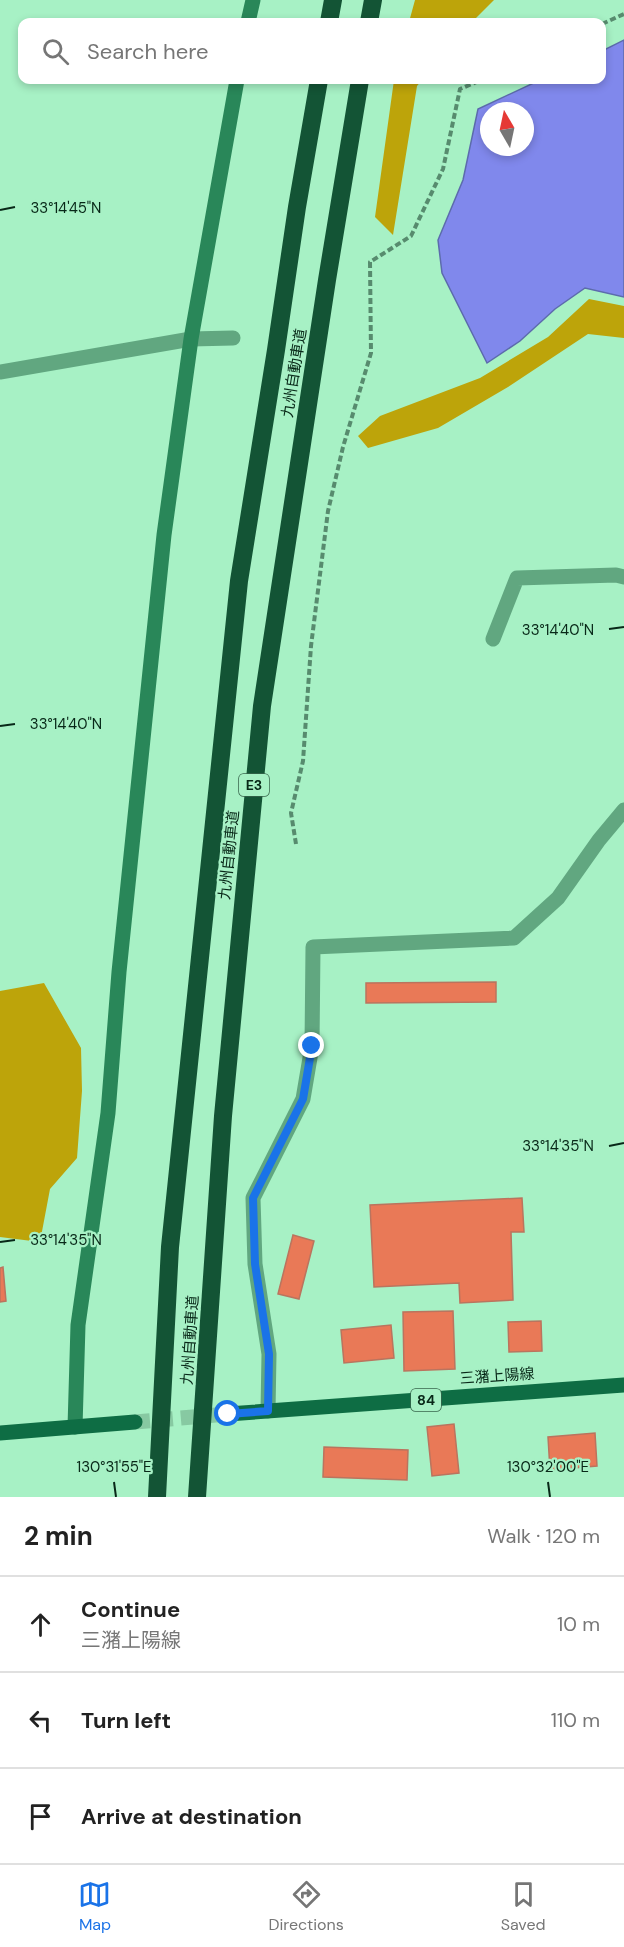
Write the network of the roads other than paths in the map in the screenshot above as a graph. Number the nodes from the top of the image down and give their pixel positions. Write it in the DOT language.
graph roads {
  1 [pos="253,0"];
  2 [pos="333,0"];
  3 [pos="373,0"];
  4 [pos="249,18"];
  5 [pos="330,18"];
  6 [pos="370,18"];
  7 [pos="236,84"];
  8 [pos="318,84"];
  9 [pos="359,84"];
  10 [pos="233,338"];
  11 [pos="191,339"];
  12 [pos="0,372"];
  13 [pos="624,577"];
  14 [pos="493,639"];
  15 [pos="624,810"];
  16 [pos="624,1385"];
  17 [pos="268,1411"];
  18 [pos="228,1414"];
  19 [pos="135,1422"];
  20 [pos="75,1427"];
  21 [pos="0,1433"];
  22 [pos="158,1497"];
  23 [pos="197,1497"];
  1 -- 4 [label="street"];
  2 -- 5 [label="highway"];
  3 -- 6 [label="highway"];
  7 -- 11 [label="street"];
  8 -- 22 [label="highway, 九州自動車道 / E3"];
  9 -- 23 [label="highway, 九州自動車道 / E3"];
  10 -- 11 [label="street"];
  11 -- 12 [label="street"];
  11 -- 20 [label="street"];
  13 -- 14 [label="street"];
  15 -- 17 [label="street"];
  16 -- 17 [label="main road, 三潴上陽線 / 84"];
  17 -- 18 [label="main road, 三潴上陽線 / 84"];
  19 -- 20 [label="main road"];
  20 -- 21 [label="main road"];
}
